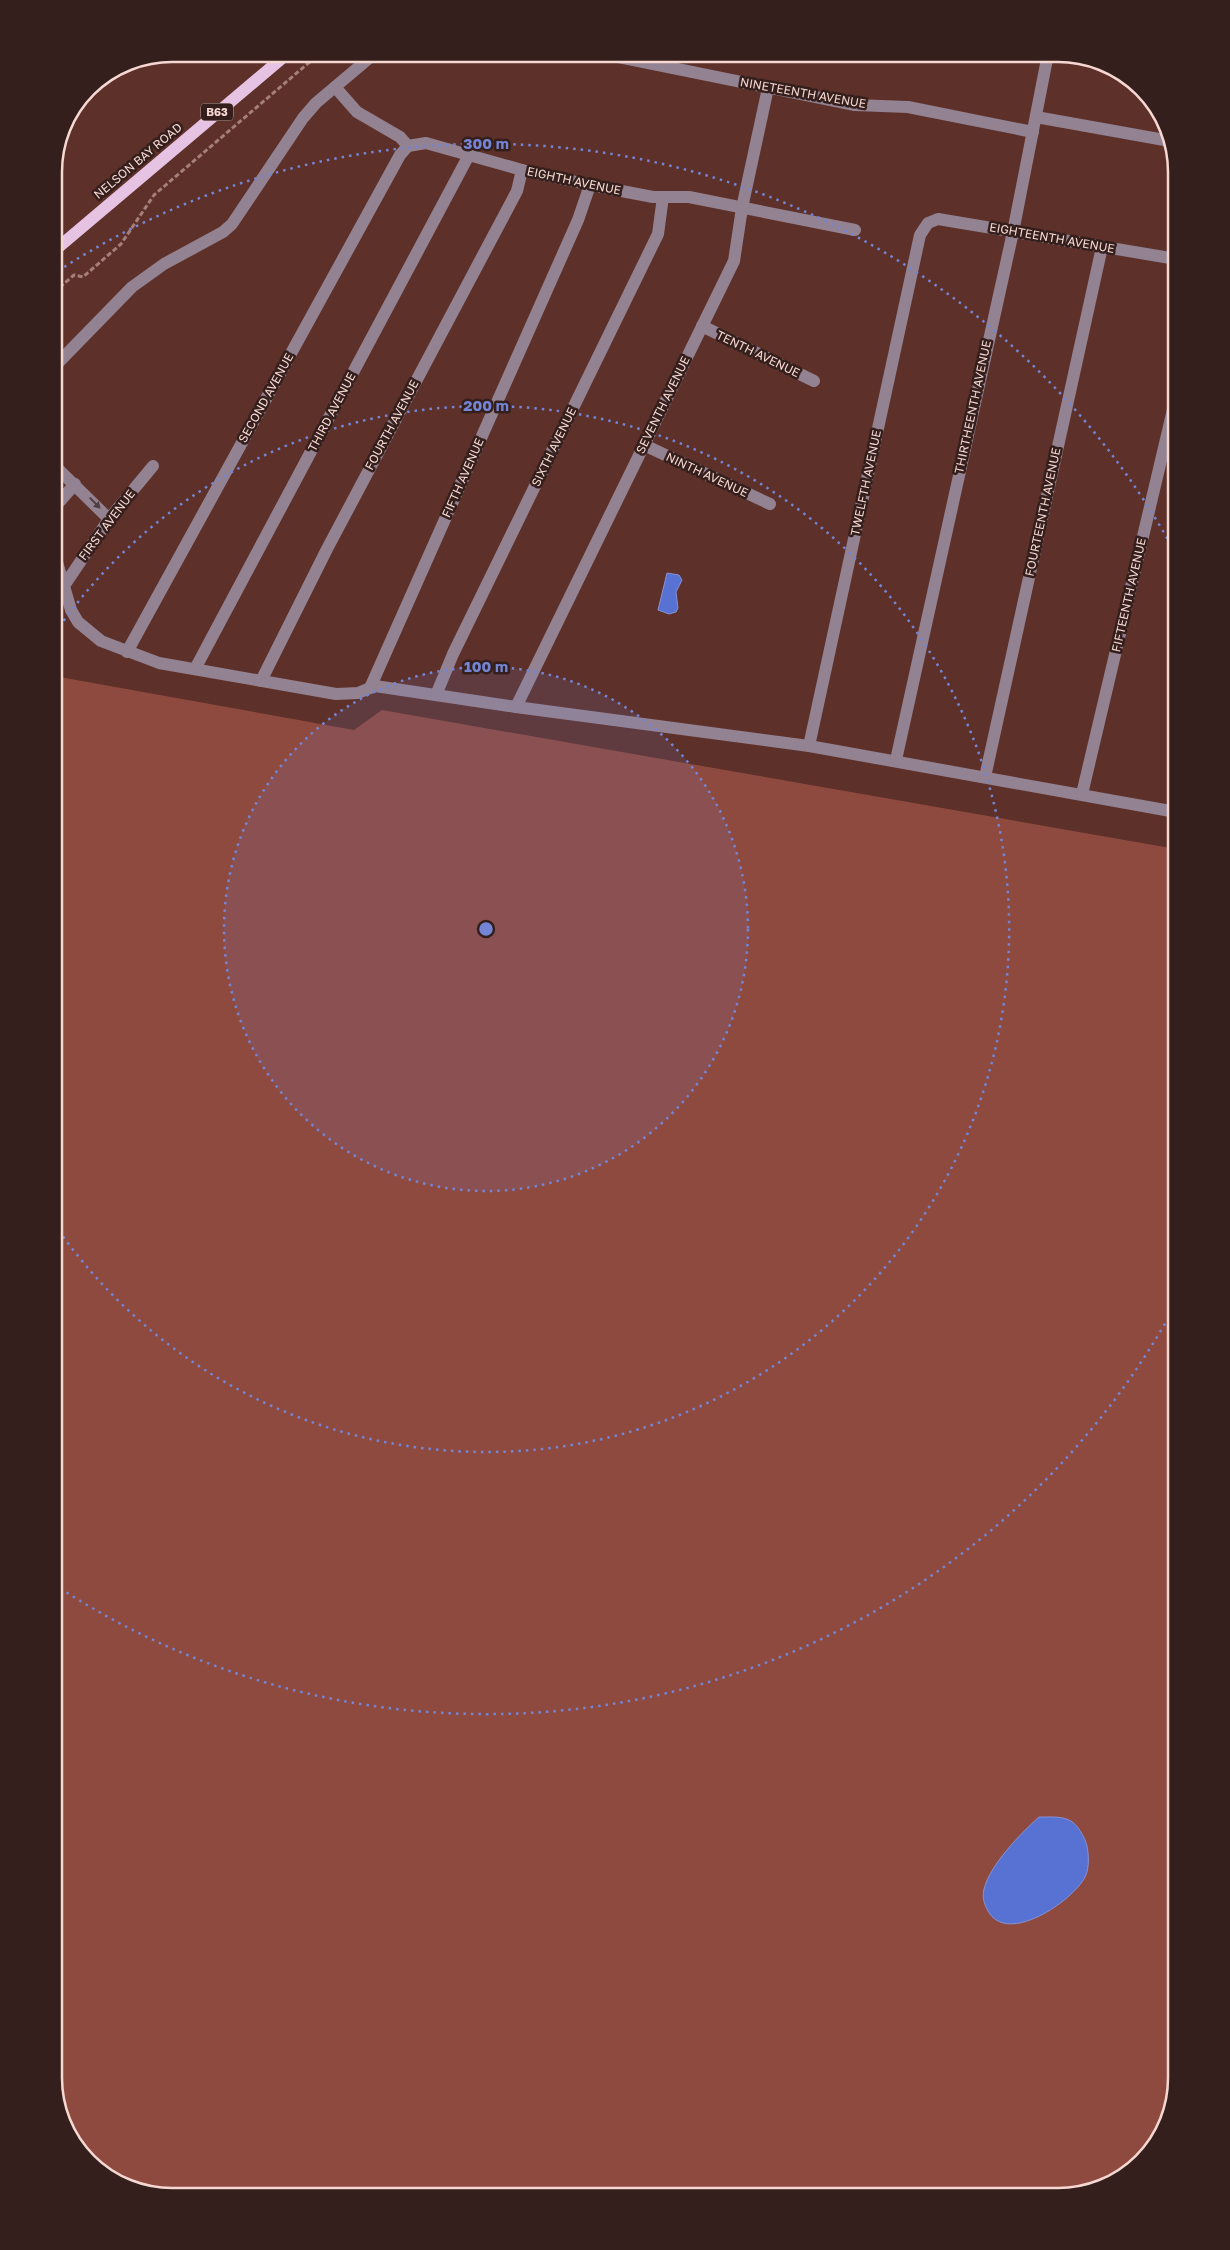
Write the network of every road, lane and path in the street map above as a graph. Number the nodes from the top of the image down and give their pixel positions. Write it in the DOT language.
graph roads {
  1 [pos="276,63"];
  2 [pos="308,63"];
  3 [pos="363,63"];
  4 [pos="647,63"];
  5 [pos="1046,63"];
  6 [pos="335,87"];
  7 [pos="768,88"];
  8 [pos="1036,117"];
  9 [pos="1033,132"];
  10 [pos="1162,140"];
  11 [pos="408,146"];
  12 [pos="469,155"];
  13 [pos="522,170"];
  14 [pos="590,185"];
  15 [pos="663,197"];
  16 [pos="742,208"];
  17 [pos="928,223"];
  18 [pos="855,230"];
  19 [pos="1013,232"];
  20 [pos="63,243"];
  21 [pos="1102,247"];
  22 [pos="1168,258"];
  23 [pos="63,284"];
  24 [pos="702,326"];
  25 [pos="63,358"];
  26 [pos="814,381"];
  27 [pos="1168,431"];
  28 [pos="644,445"];
  29 [pos="152,466"];
  30 [pos="63,473"];
  31 [pos="75,484"];
  32 [pos="63,498"];
  33 [pos="770,504"];
  34 [pos="109,519"];
  35 [pos="63,582"];
  36 [pos="64,586"];
  37 [pos="126,652"];
  38 [pos="195,669"];
  39 [pos="261,681"];
  40 [pos="370,688"];
  41 [pos="436,695"];
  42 [pos="516,707"];
  43 [pos="809,746"];
  44 [pos="896,760"];
  45 [pos="985,777"];
  46 [pos="1082,794"];
  47 [pos="1168,810"];
  1 -- 20 [label="main road, NELSON BAY ROAD / B63"];
  2 -- 23 [label="path"];
  3 -- 6 [label="lane"];
  4 -- 7 [label="lane, NINETEENTH AVENUE"];
  5 -- 8 [label="lane, THIRTHEENTH AVENUE"];
  6 -- 11 [label="lane"];
  6 -- 25 [label="lane"];
  7 -- 9 [label="lane, NINETEENTH AVENUE"];
  7 -- 16 [label="lane, SEVENTH AVENUE"];
  8 -- 9 [label="lane, THIRTHEENTH AVENUE"];
  8 -- 10 [label="lane"];
  9 -- 19 [label="lane, THIRTHEENTH AVENUE"];
  11 -- 12 [label="lane, EIGHTH AVENUE"];
  11 -- 37 [label="lane, SECOND AVENUE"];
  12 -- 13 [label="lane, EIGHTH AVENUE"];
  12 -- 38 [label="lane, THIRD AVENUE"];
  13 -- 14 [label="lane, EIGHTH AVENUE"];
  13 -- 39 [label="lane, FOURTH AVENUE"];
  14 -- 15 [label="lane, EIGHTH AVENUE"];
  14 -- 40 [label="lane, FIFTH AVENUE"];
  15 -- 16 [label="lane, EIGHTH AVENUE"];
  15 -- 41 [label="lane, SIXTH AVENUE"];
  16 -- 18 [label="lane, EIGHTH AVENUE"];
  16 -- 24 [label="lane, SEVENTH AVENUE"];
  17 -- 19 [label="lane, EIGHTEENTH AVENUE"];
  17 -- 43 [label="lane, TWELFTH AVENUE"];
  19 -- 21 [label="lane, EIGHTEENTH AVENUE"];
  19 -- 44 [label="lane, THIRTHEENTH AVENUE"];
  21 -- 22 [label="lane, EIGHTEENTH AVENUE"];
  21 -- 45 [label="lane, FOURTEENTH AVENUE"];
  24 -- 26 [label="lane, TENTH AVENUE"];
  24 -- 28 [label="lane, SEVENTH AVENUE"];
  27 -- 46 [label="lane, FIFTEENTH AVENUE"];
  28 -- 33 [label="lane, NINTH AVENUE"];
  28 -- 42 [label="lane, SEVENTH AVENUE"];
  29 -- 34 [label="lane, FIRST AVENUE"];
  30 -- 31 [label="lane"];
  31 -- 32 [label="lane"];
  31 -- 34 [label="lane, one-way"];
  34 -- 36 [label="lane, FIRST AVENUE"];
  35 -- 36 [label="lane"];
  36 -- 37 [label="lane"];
  37 -- 38 [label="lane"];
  38 -- 39 [label="lane"];
  39 -- 40 [label="lane"];
  40 -- 41 [label="lane"];
  41 -- 42 [label="lane"];
  42 -- 43 [label="lane"];
  43 -- 44 [label="lane"];
  44 -- 45 [label="lane"];
  45 -- 46 [label="lane"];
  46 -- 47 [label="lane"];
}
